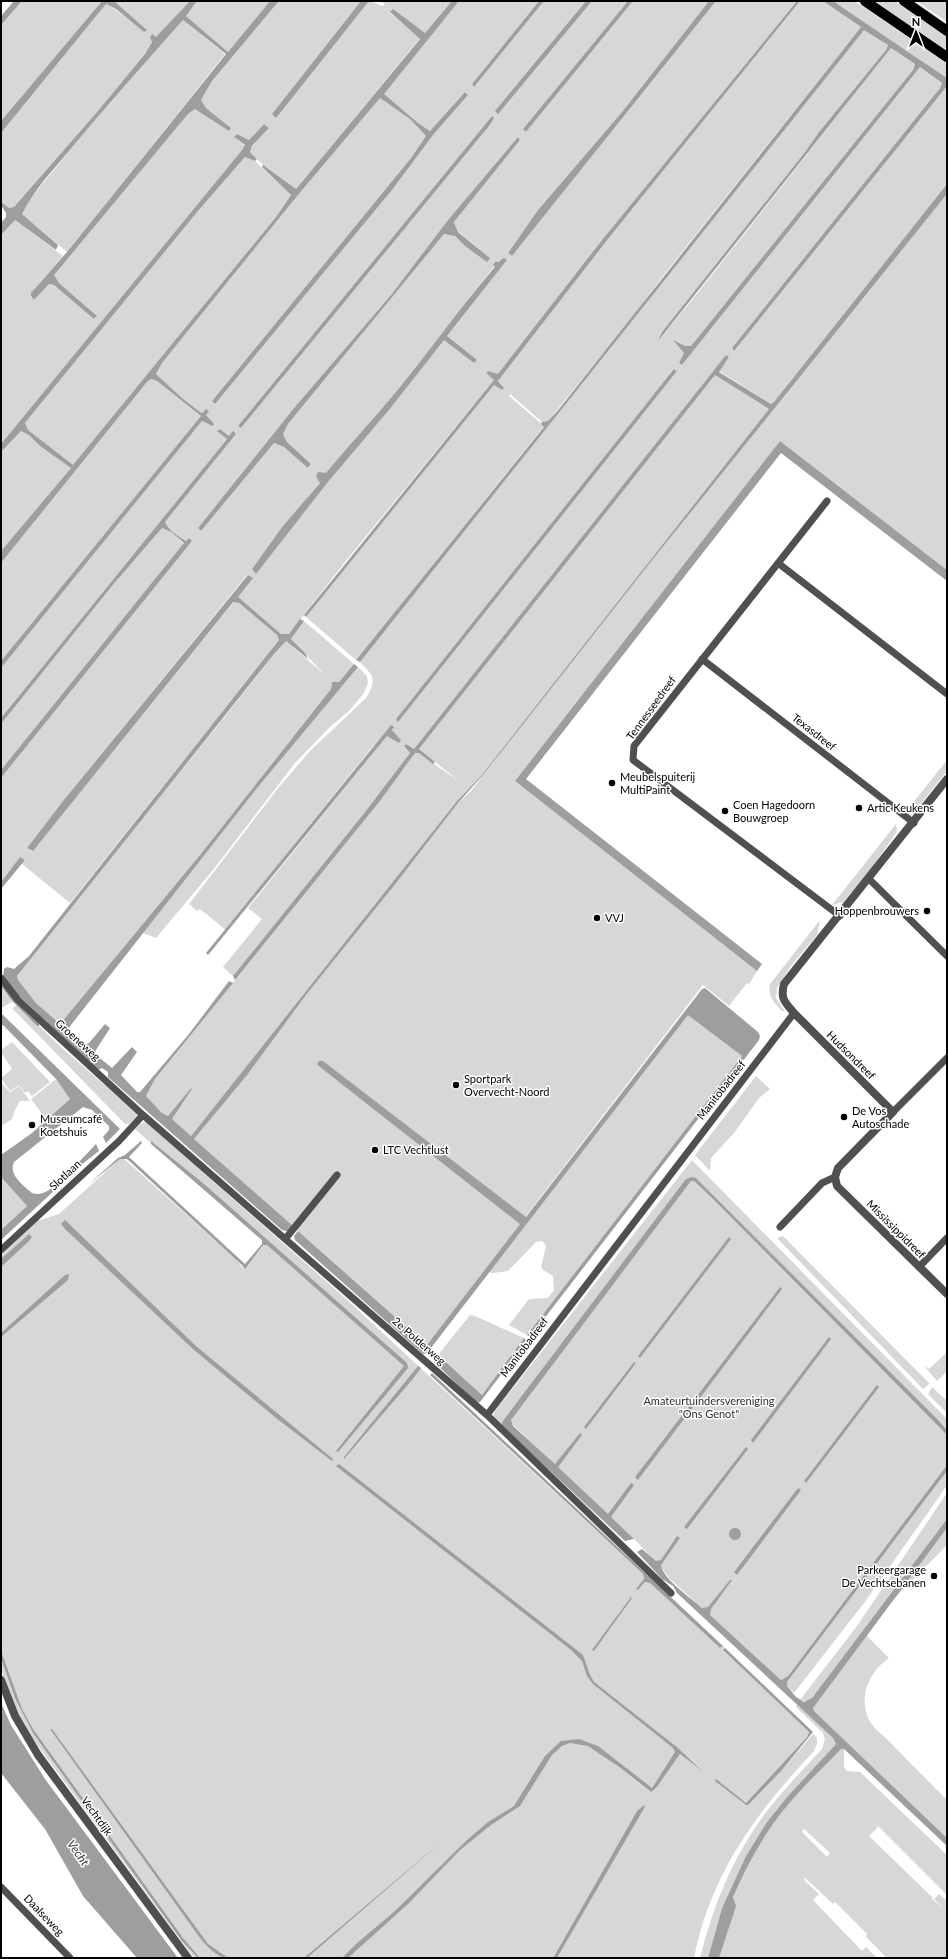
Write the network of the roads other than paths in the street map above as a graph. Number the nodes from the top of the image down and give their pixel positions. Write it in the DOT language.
graph roads {
  1 [pos="865,1"];
  2 [pos="904,1"];
  3 [pos="947,30"];
  4 [pos="947,56"];
  5 [pos="827,501"];
  6 [pos="778,563"];
  7 [pos="702,659"];
  8 [pos="947,694"];
  9 [pos="947,779"];
  10 [pos="914,823"];
  11 [pos="869,879"];
  12 [pos="840,916"];
  13 [pos="947,956"];
  14 [pos="1,978"];
  15 [pos="794,1013"];
  16 [pos="947,1058"];
  17 [pos="893,1112"];
  18 [pos="143,1115"];
  19 [pos="337,1175"];
  20 [pos="835,1177"];
  21 [pos="780,1227"];
  22 [pos="286,1238"];
  23 [pos="947,1238"];
  24 [pos="1,1250"];
  25 [pos="919,1266"];
  26 [pos="947,1294"];
  27 [pos="487,1414"];
  28 [pos="671,1593"];
  29 [pos="1,1680"];
  30 [pos="1,1887"];
  31 [pos="70,1958"];
  32 [pos="188,1958"];
  1 -- 4 [label="main road"];
  2 -- 3 [label="main road"];
  5 -- 6 [label="street, Tennesseedreef"];
  6 -- 7 [label="street, Tennesseedreef"];
  6 -- 8 [label="street"];
  7 -- 10 [label="street, Texasdreef"];
  7 -- 12 [label="street, Tennesseedreef"];
  9 -- 10 [label="street"];
  10 -- 11 [label="street"];
  11 -- 12 [label="street"];
  11 -- 13 [label="street"];
  12 -- 15 [label="street"];
  14 -- 18 [label="street, Groeneweg"];
  15 -- 17 [label="street, Hudsondreef"];
  15 -- 27 [label="street, Manitobadreef"];
  16 -- 17 [label="street"];
  17 -- 20 [label="street"];
  18 -- 22 [label="street, 2e Polderweg"];
  18 -- 24 [label="street, Slotlaan"];
  19 -- 22 [label="street"];
  20 -- 21 [label="street"];
  20 -- 25 [label="street, Mississippidreef"];
  22 -- 27 [label="street, 2e Polderweg"];
  23 -- 25 [label="street"];
  25 -- 26 [label="street, Mississippidreef"];
  27 -- 28 [label="street, 2e Polderweg"];
  29 -- 32 [label="street, Vechtdijk"];
  30 -- 31 [label="street, Daalseweg"];
}
